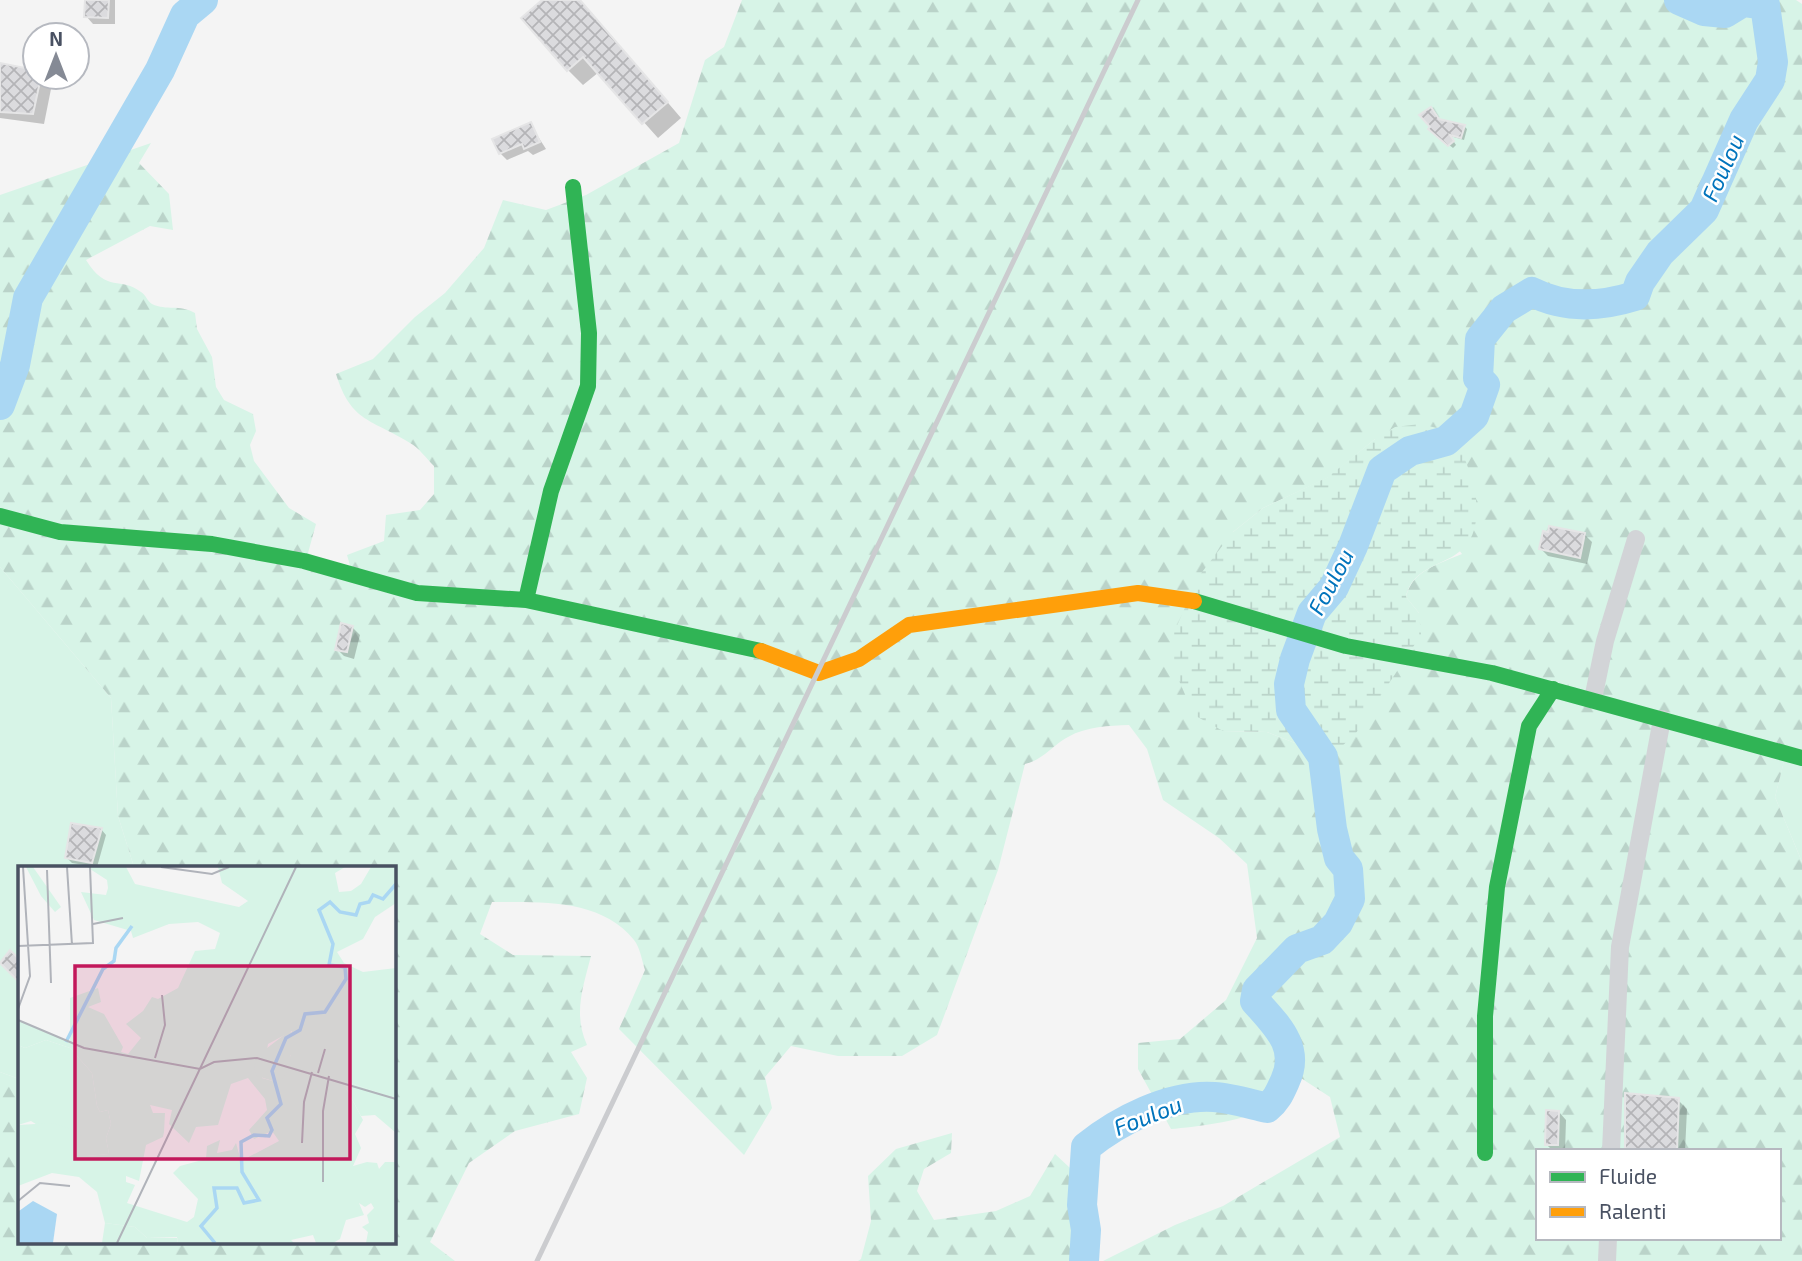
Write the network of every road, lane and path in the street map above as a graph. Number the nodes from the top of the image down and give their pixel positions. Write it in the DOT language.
graph roads {
  1 [pos="573,187"];
  2 [pos="0,516"];
  3 [pos="1636,539"];
  4 [pos="526,600"];
  5 [pos="1553,689"];
  6 [pos="1593,699"];
  7 [pos="1662,719"];
  8 [pos="1802,758"];
  9 [pos="1611,1149"];
  10 [pos="1485,1153"];
  11 [pos="1608,1240"];
  12 [pos="1607,1261"];
  1 -- 4 [label="street"];
  2 -- 4 [label="street"];
  3 -- 6 [label="street"];
  4 -- 5 [label="street"];
  5 -- 6 [label="street"];
  5 -- 10 [label="street"];
  6 -- 7 [label="street"];
  7 -- 8 [label="street"];
  7 -- 9 [label="street"];
  11 -- 12 [label="street"];
}
